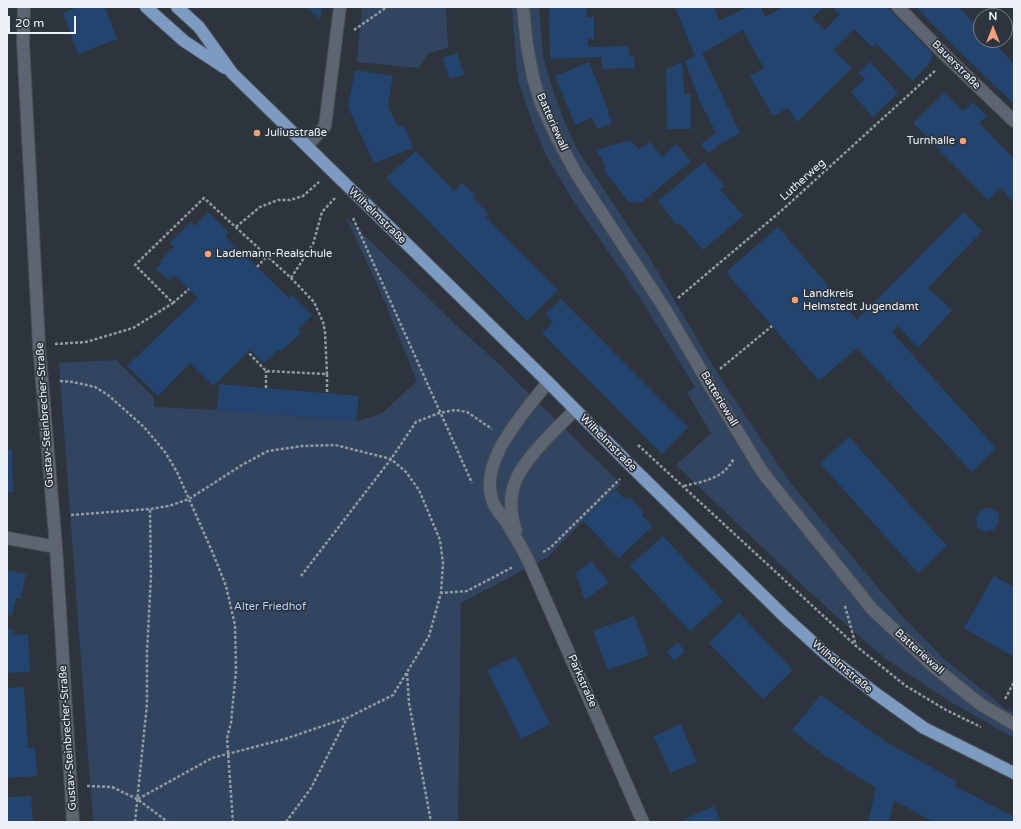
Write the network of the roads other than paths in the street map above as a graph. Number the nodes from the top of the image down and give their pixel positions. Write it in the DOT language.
graph roads {
  1 [pos="24,7"];
  2 [pos="146,7"];
  3 [pos="177,7"];
  4 [pos="340,7"];
  5 [pos="523,7"];
  6 [pos="898,7"];
  7 [pos="232,73"];
  8 [pos="1014,121"];
  9 [pos="307,146"];
  10 [pos="548,382"];
  11 [pos="576,410"];
  12 [pos="7,538"];
  13 [pos="519,541"];
  14 [pos="56,547"];
  15 [pos="1014,724"];
  16 [pos="1014,773"];
  17 [pos="73,822"];
  18 [pos="643,822"];
  1 -- 14 [label="street, Gustav-Steinbrecher-Straße"];
  2 -- 7 [label="main road, Wilhelmstraße"];
  3 -- 7 [label="main road, Wilhelmstraße"];
  4 -- 9 [label="street"];
  5 -- 15 [label="street, Batteriewall"];
  6 -- 8 [label="street, Bauerstraße"];
  7 -- 9 [label="main road, Wilhelmstraße"];
  9 -- 10 [label="main road, Wilhelmstraße"];
  10 -- 11 [label="main road, Wilhelmstraße"];
  10 -- 13 [label="street, Parkstraße"];
  11 -- 13 [label="street, Parkstraße"];
  11 -- 16 [label="main road, Wilhelmstraße"];
  12 -- 14 [label="street"];
  13 -- 18 [label="street, Parkstraße"];
  14 -- 17 [label="street, Gustav-Steinbrecher-Straße"];
}
